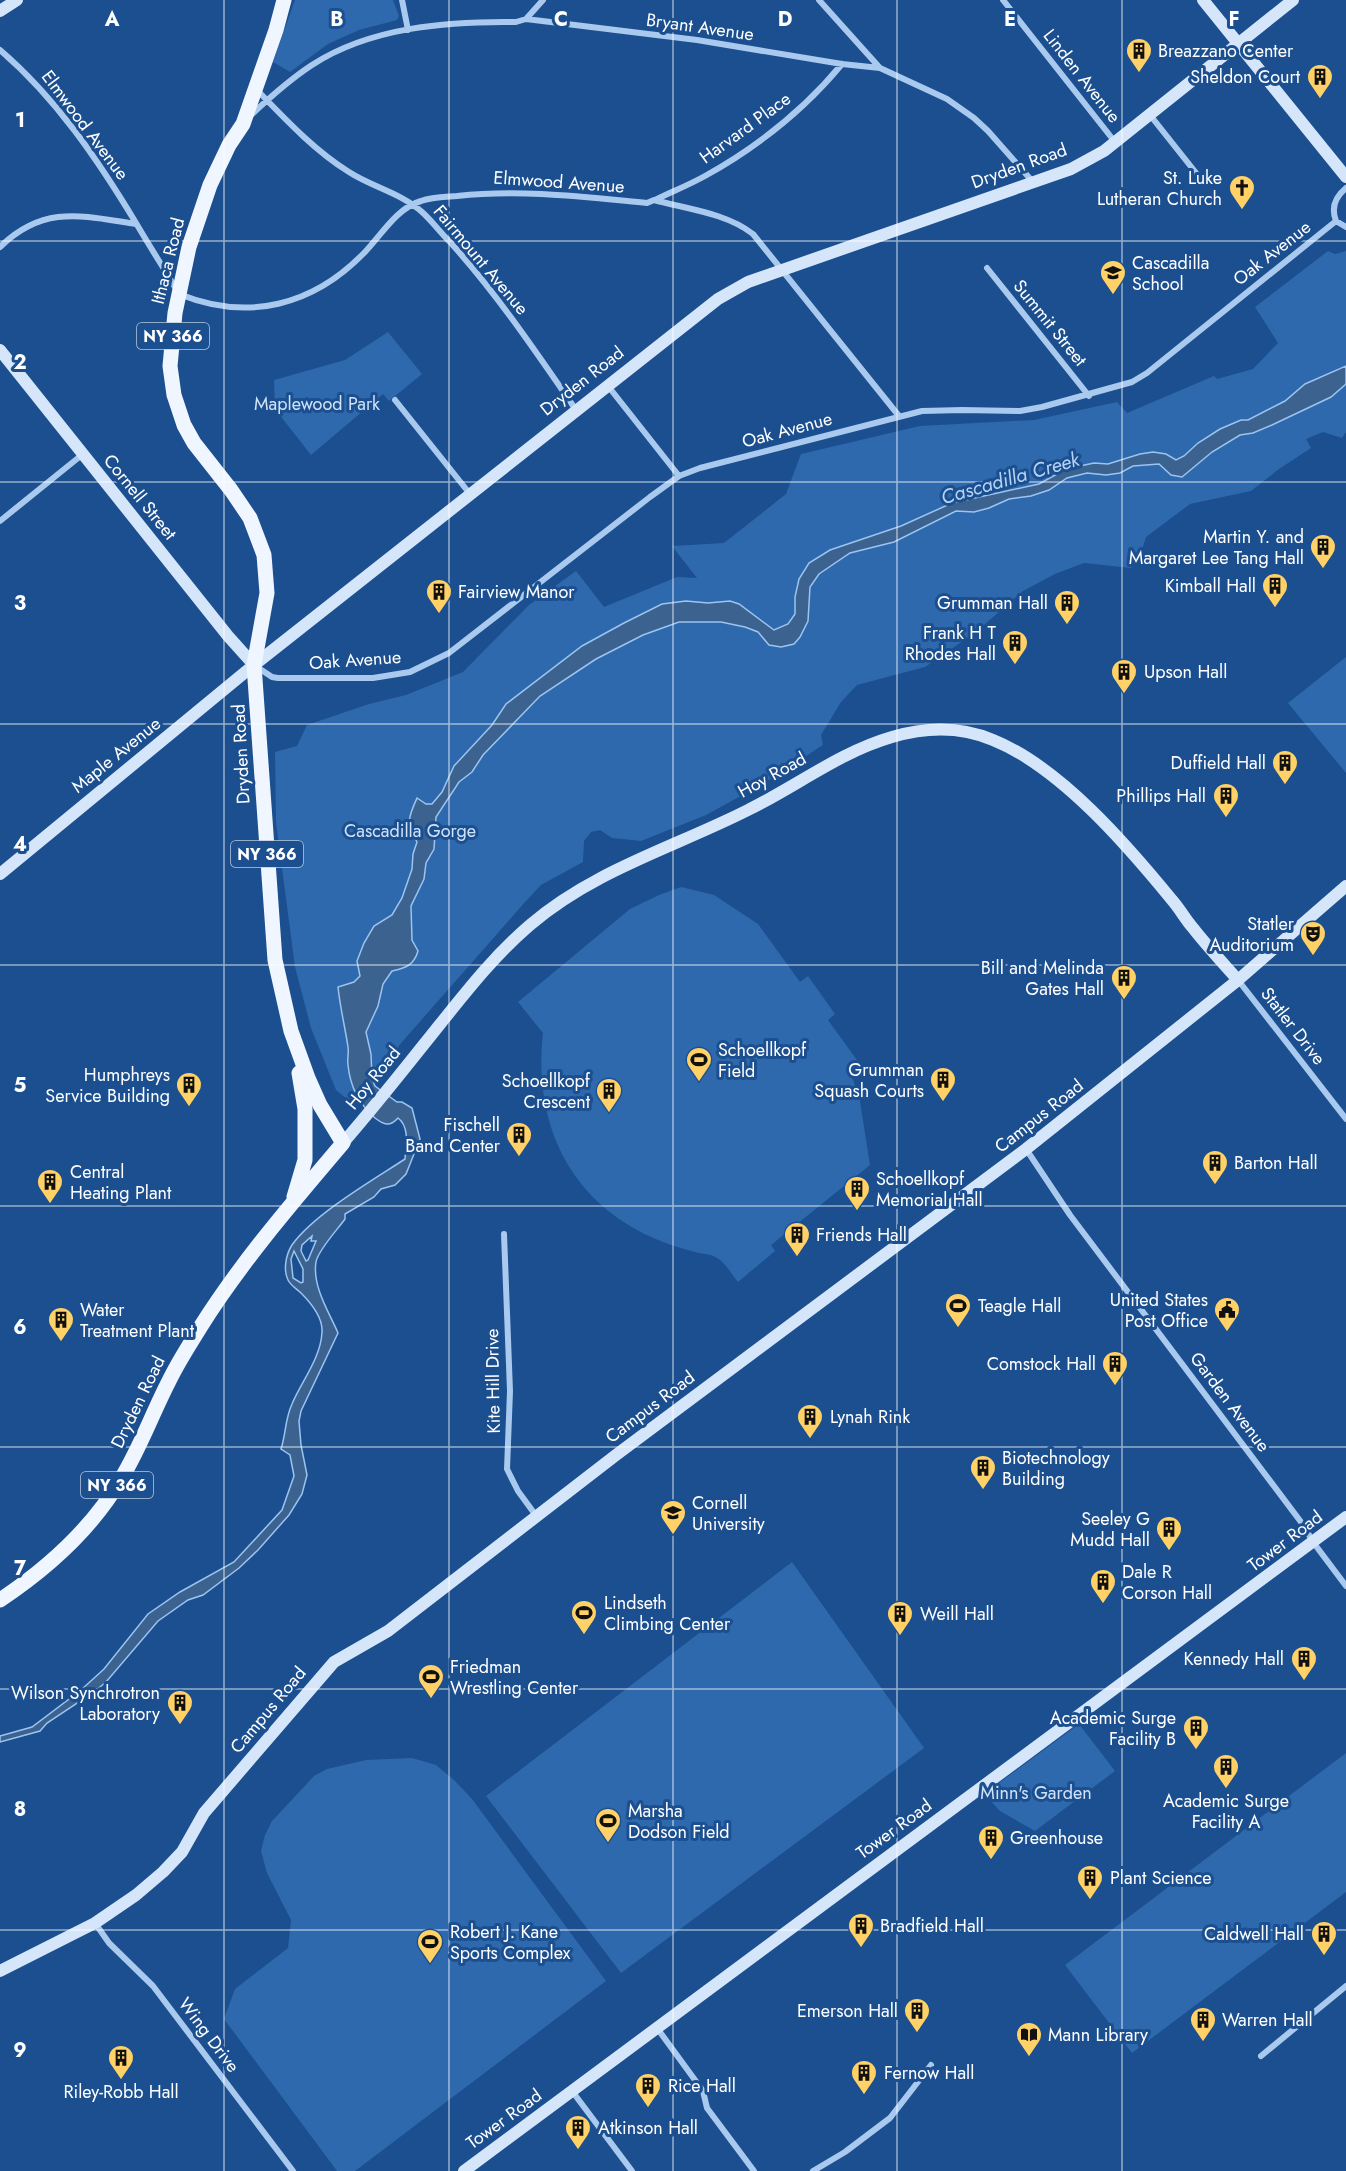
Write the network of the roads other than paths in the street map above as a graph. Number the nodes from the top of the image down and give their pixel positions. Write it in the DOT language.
graph roads {
  1 [pos="17,0"];
  2 [pos="284,0"];
  3 [pos="402,0"];
  4 [pos="543,0"];
  5 [pos="819,0"];
  6 [pos="1003,0"];
  7 [pos="1203,0"];
  8 [pos="1293,0"];
  9 [pos="0,11"];
  10 [pos="526,19"];
  11 [pos="408,30"];
  12 [pos="1239,44"];
  13 [pos="0,50"];
  14 [pos="842,64"];
  15 [pos="880,68"];
  16 [pos="255,87"];
  17 [pos="267,100"];
  18 [pos="1150,115"];
  19 [pos="243,124"];
  20 [pos="1115,142"];
  21 [pos="1346,177"];
  22 [pos="1034,182"];
  23 [pos="1204,183"];
  24 [pos="1346,188"];
  25 [pos="654,200"];
  26 [pos="412,204"];
  27 [pos="1336,221"];
  28 [pos="136,224"];
  29 [pos="1346,227"];
  30 [pos="0,247"];
  31 [pos="987,268"];
  32 [pos="783,270"];
  33 [pos="179,294"];
  34 [pos="0,350"];
  35 [pos="608,385"];
  36 [pos="1089,396"];
  37 [pos="395,400"];
  38 [pos="576,410"];
  39 [pos="899,416"];
  40 [pos="83,454"];
  41 [pos="679,476"];
  42 [pos="470,494"];
  43 [pos="0,521"];
  44 [pos="254,665"];
  45 [pos="0,874"];
  46 [pos="1346,886"];
  47 [pos="1238,980"];
  48 [pos="294,1042"];
  49 [pos="1346,1119"];
  50 [pos="343,1143"];
  51 [pos="1026,1149"];
  52 [pos="293,1203"];
  53 [pos="504,1234"];
  54 [pos="538,1517"];
  55 [pos="1346,1517"];
  56 [pos="1313,1542"];
  57 [pos="1346,1586"];
  58 [pos="0,1600"];
  59 [pos="94,1923"];
  60 [pos="0,1971"];
  61 [pos="1346,1986"];
  62 [pos="657,2028"];
  63 [pos="1262,2056"];
  64 [pos="931,2065"];
  65 [pos="572,2091"];
  66 [pos="293,2171"];
  67 [pos="464,2171"];
  68 [pos="633,2171"];
  69 [pos="754,2171"];
  70 [pos="813,2171"];
  1 -- 9 [label="street"];
  2 -- 16 [label="main road, Ithaca Road / NY 366"];
  3 -- 11 [label="street"];
  4 -- 10 [label="street"];
  5 -- 15 [label="street"];
  6 -- 20 [label="street, Linden Avenue"];
  7 -- 12 [label="street"];
  8 -- 12 [label="street, Dryden Road"];
  10 -- 11 [label="street, Bryant Avenue"];
  10 -- 14 [label="street, Bryant Avenue"];
  11 -- 17 [label="street, Bryant Avenue"];
  12 -- 18 [label="street, Dryden Road"];
  12 -- 21 [label="street"];
  13 -- 28 [label="street, Elmwood Avenue"];
  14 -- 15 [label="street, Bryant Avenue"];
  14 -- 25 [label="street, Harvard Place"];
  15 -- 22 [label="street, Bryant Avenue"];
  16 -- 17 [label="street, Fairmount Avenue"];
  16 -- 19 [label="main road, Ithaca Road / NY 366"];
  17 -- 19 [label="street, Bryant Avenue"];
  17 -- 26 [label="street, Fairmount Avenue"];
  18 -- 20 [label="street, Dryden Road"];
  18 -- 23 [label="street"];
  19 -- 33 [label="main road, Ithaca Road / NY 366"];
  20 -- 22 [label="street, Dryden Road"];
  22 -- 32 [label="street, Dryden Road"];
  24 -- 27 [label="street, Oak Avenue"];
  25 -- 26 [label="street, Elmwood Avenue"];
  25 -- 32 [label="street, Elmwood Avenue"];
  26 -- 33 [label="street, Elmwood Avenue"];
  26 -- 38 [label="street, Fairmount Avenue"];
  27 -- 29 [label="street, Oak Avenue"];
  27 -- 36 [label="street, Oak Avenue"];
  28 -- 30 [label="street"];
  28 -- 33 [label="street, Elmwood Avenue"];
  31 -- 36 [label="street, Summit Street"];
  32 -- 35 [label="street, Dryden Road"];
  32 -- 39 [label="street, Elmwood Avenue"];
  33 -- 44 [label="main road, Ithaca Road / NY 366"];
  34 -- 40 [label="street, Cornell Street"];
  35 -- 38 [label="street, Dryden Road"];
  35 -- 41 [label="street"];
  36 -- 39 [label="street, Oak Avenue"];
  37 -- 42 [label="street"];
  38 -- 42 [label="street, Dryden Road"];
  39 -- 41 [label="street, Oak Avenue"];
  40 -- 43 [label="street"];
  40 -- 44 [label="street, Cornell Street"];
  41 -- 44 [label="street, Oak Avenue"];
  42 -- 44 [label="street, Dryden Road"];
  44 -- 45 [label="street, Maple Avenue"];
  44 -- 48 [label="main road, Dryden Road / NY 366"];
  46 -- 47 [label="street, Campus Road"];
  47 -- 49 [label="street, Statler Drive"];
  47 -- 50 [label="street, Hoy Road"];
  47 -- 51 [label="street, Campus Road"];
  48 -- 50 [label="main road, Dryden Road / NY 366"];
  48 -- 52 [label="main road, Dryden Road / NY 366"];
  50 -- 52 [label="main road, Dryden Road / NY 366"];
  51 -- 54 [label="street, Campus Road"];
  51 -- 56 [label="street, Garden Avenue"];
  52 -- 58 [label="main road, Dryden Road / NY 366"];
  53 -- 54 [label="street, Kite Hill Drive"];
  54 -- 59 [label="street, Campus Road"];
  55 -- 56 [label="street, Tower Road"];
  56 -- 57 [label="street, Garden Avenue"];
  56 -- 62 [label="street, Tower Road"];
  59 -- 60 [label="street, Campus Road"];
  59 -- 66 [label="street, Wing Drive"];
  61 -- 63 [label="street"];
  62 -- 65 [label="street, Tower Road"];
  62 -- 69 [label="street"];
  64 -- 70 [label="street"];
  65 -- 67 [label="street, Tower Road"];
  65 -- 68 [label="street"];
}
